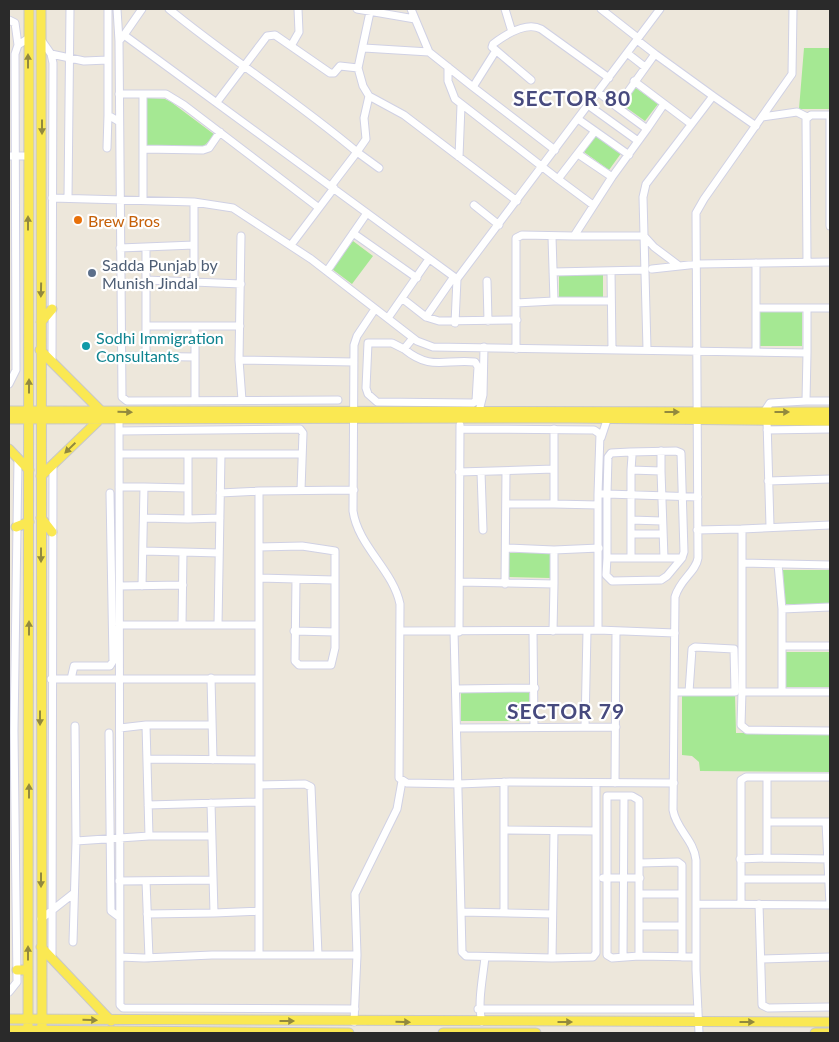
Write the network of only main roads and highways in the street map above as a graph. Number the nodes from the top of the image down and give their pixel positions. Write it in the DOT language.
graph roads {
  1 [pos="29,9"];
  2 [pos="40,9"];
  3 [pos="52,309"];
  4 [pos="40,322"];
  5 [pos="40,350"];
  6 [pos="9,411"];
  7 [pos="830,412"];
  8 [pos="29,415"];
  9 [pos="41,415"];
  10 [pos="101,416"];
  11 [pos="355,416"];
  12 [pos="698,416"];
  13 [pos="765,416"];
  14 [pos="9,419"];
  15 [pos="146,420"];
  16 [pos="830,420"];
  17 [pos="145,430"];
  18 [pos="9,449"];
  19 [pos="29,470"];
  20 [pos="41,476"];
  21 [pos="41,518"];
  22 [pos="29,522"];
  23 [pos="16,527"];
  24 [pos="52,532"];
  25 [pos="41,947"];
  26 [pos="17,970"];
  27 [pos="28,970"];
  28 [pos="9,1019"];
  29 [pos="27,1019"];
  30 [pos="41,1020"];
  31 [pos="111,1021"];
  32 [pos="269,1021"];
  33 [pos="354,1022"];
  34 [pos="830,1022"];
  35 [pos="9,1030"];
  36 [pos="28,1032"];
  37 [pos="42,1032"];
  38 [pos="108,1032"];
  39 [pos="150,1032"];
  40 [pos="270,1033"];
  41 [pos="349,1033"];
  42 [pos="354,1033"];
  43 [pos="443,1033"];
  44 [pos="475,1033"];
  45 [pos="536,1033"];
  46 [pos="815,1033"];
  47 [pos="830,1033"];
  8 -- 1 [label="main road, one-way"];
  2 -- 4 [label="main road, one-way"];
  3 -- 4 [label="main road"];
  4 -- 5 [label="main road"];
  5 -- 9 [label="main road"];
  5 -- 10 [label="main road"];
  6 -- 8 [label="main road"];
  13 -- 7 [label="main road, one-way"];
  8 -- 9 [label="main road"];
  8 -- 14 [label="main road"];
  8 -- 19 [label="main road"];
  9 -- 10 [label="main road"];
  9 -- 20 [label="main road"];
  10 -- 11 [label="main road, one-way"];
  10 -- 15 [label="main road"];
  10 -- 20 [label="main road, one-way"];
  11 -- 12 [label="main road, one-way"];
  11 -- 12 [label="main road"];
  11 -- 15 [label="main road"];
  12 -- 13 [label="main road"];
  13 -- 16 [label="main road"];
  15 -- 17 [label="main road"];
  18 -- 19 [label="main road"];
  19 -- 22 [label="main road"];
  20 -- 21 [label="main road"];
  21 -- 24 [label="main road"];
  21 -- 25 [label="main road, one-way"];
  22 -- 23 [label="main road"];
  27 -- 22 [label="main road, one-way"];
  25 -- 30 [label="main road"];
  25 -- 31 [label="main road"];
  26 -- 27 [label="main road"];
  27 -- 29 [label="main road"];
  28 -- 29 [label="main road"];
  29 -- 30 [label="main road"];
  29 -- 36 [label="main road"];
  30 -- 31 [label="main road, one-way"];
  30 -- 37 [label="main road"];
  31 -- 32 [label="main road"];
  32 -- 33 [label="main road, one-way"];
  32 -- 40 [label="main road"];
  33 -- 34 [label="main road, one-way"];
  33 -- 42 [label="main road"];
  35 -- 36 [label="main road"];
  36 -- 37 [label="main road"];
  37 -- 38 [label="main road"];
  38 -- 39 [label="main road"];
  39 -- 40 [label="main road"];
  40 -- 41 [label="main road"];
  43 -- 44 [label="main road"];
  44 -- 45 [label="main road"];
  46 -- 47 [label="main road"];
}
